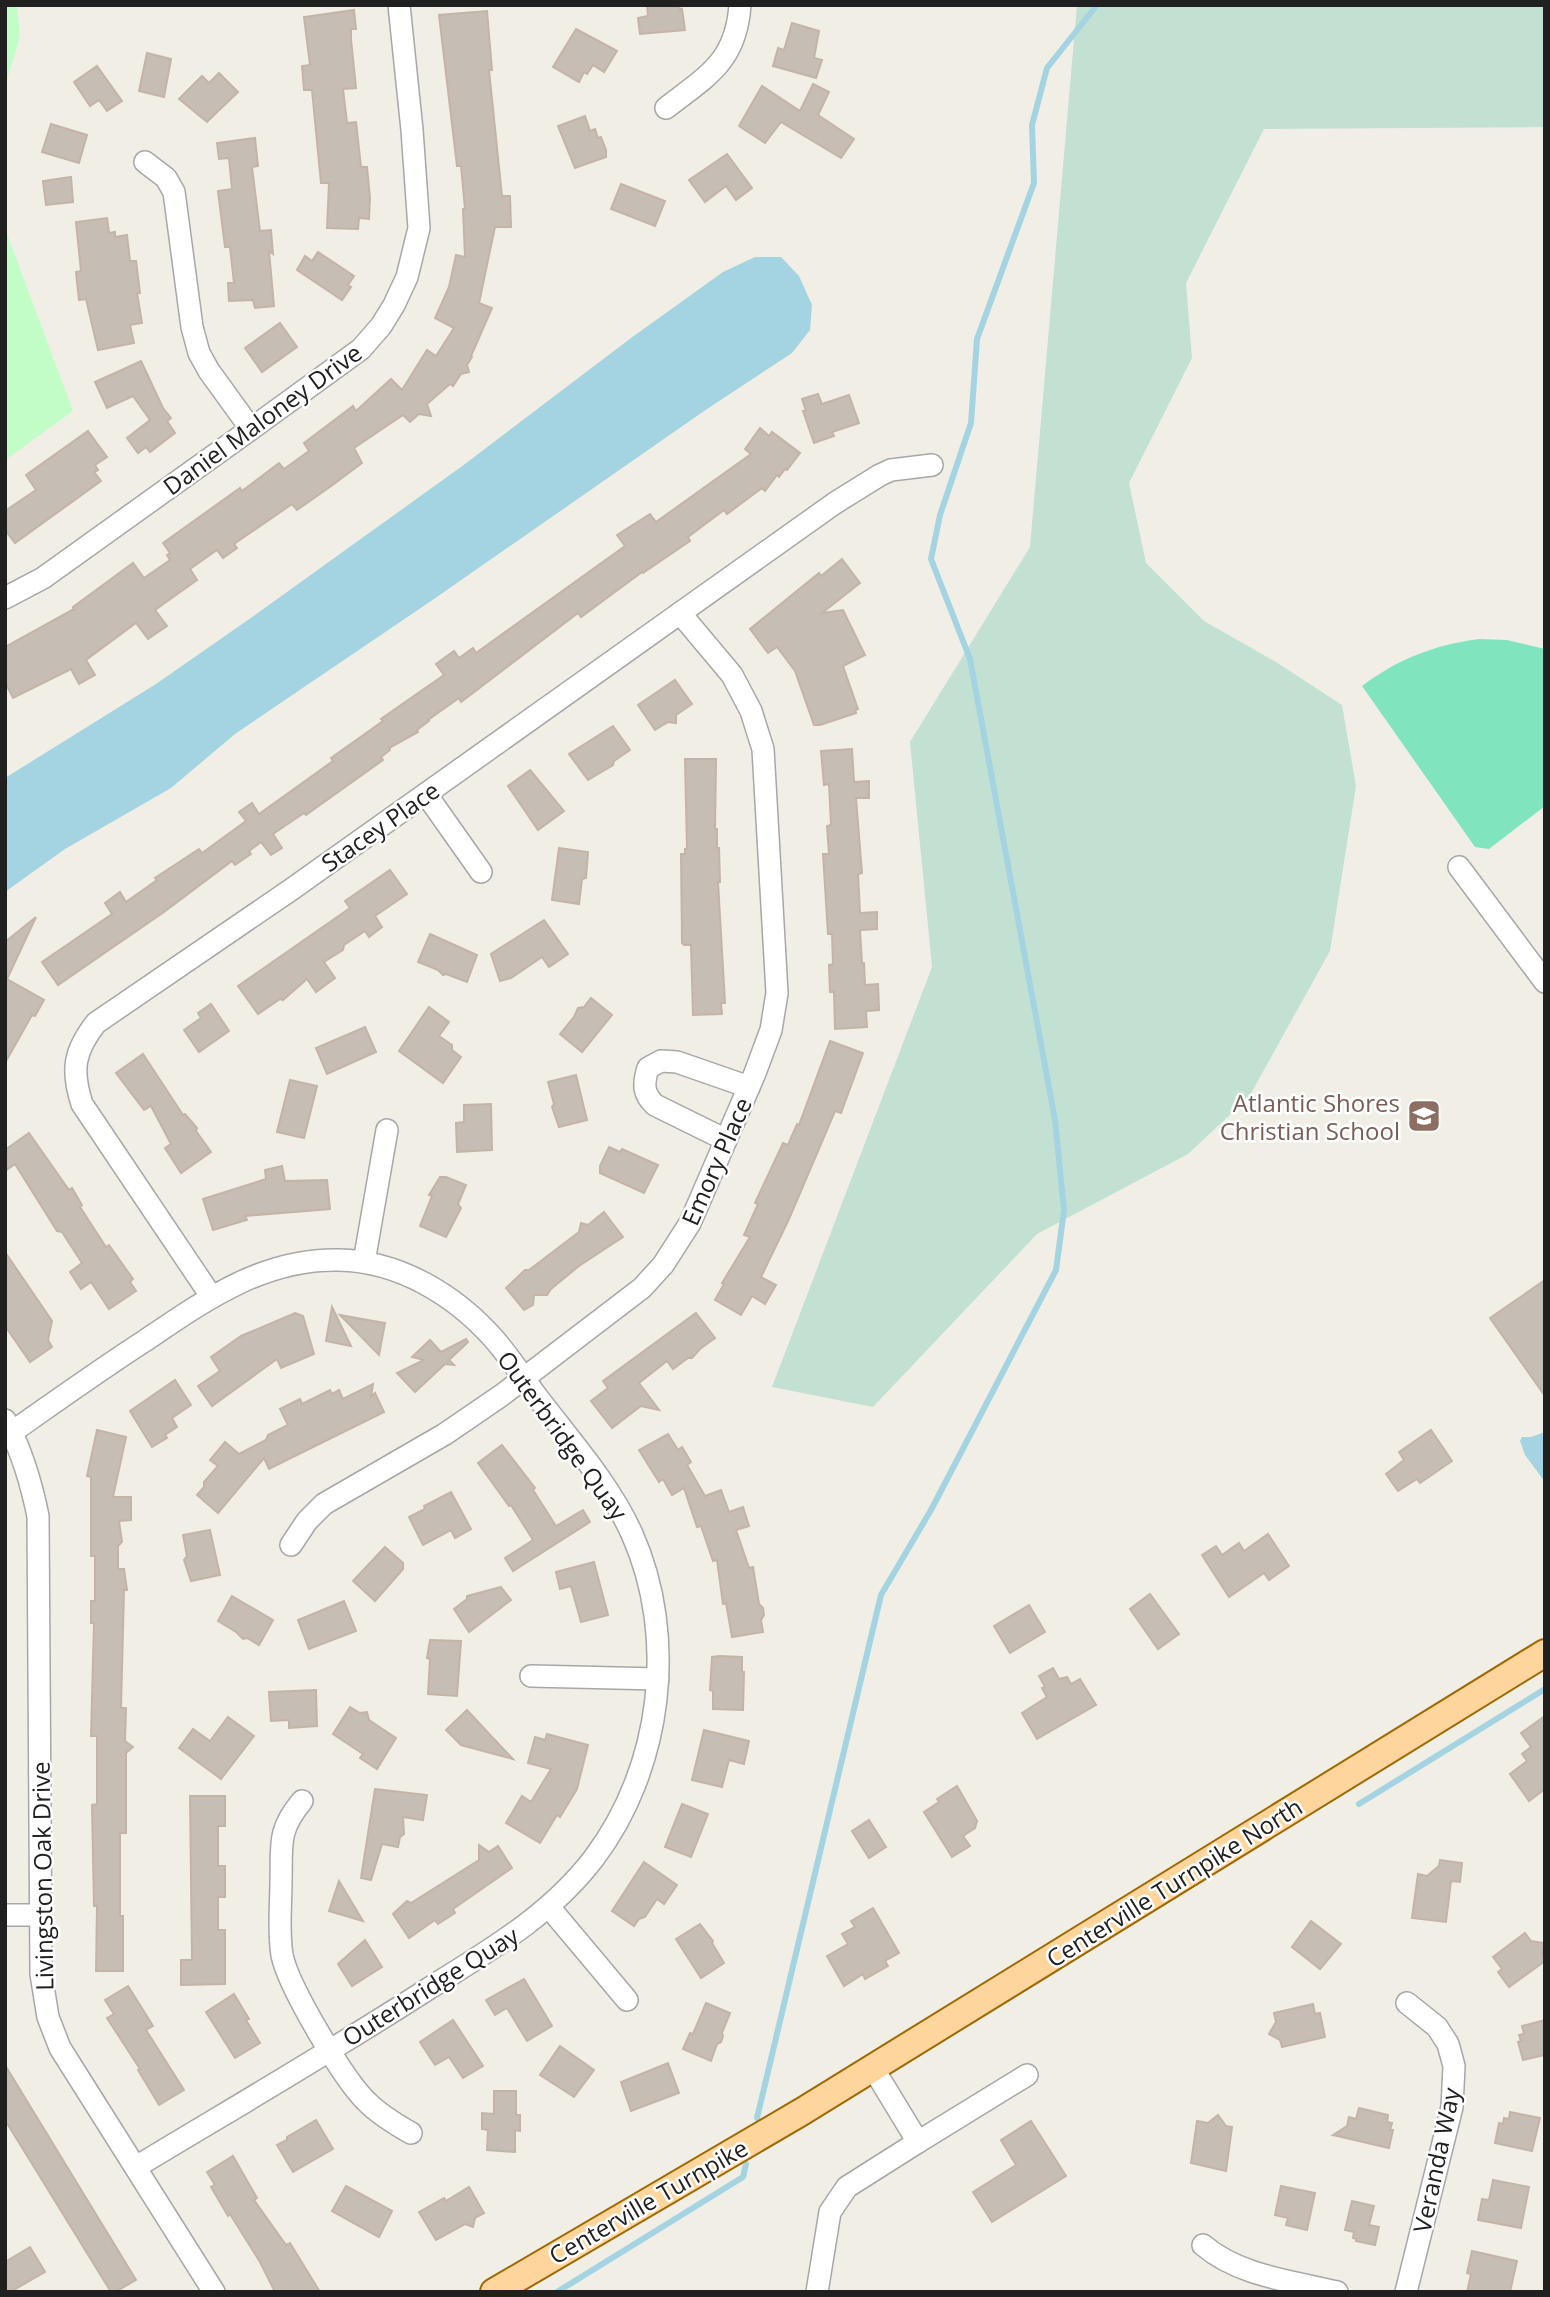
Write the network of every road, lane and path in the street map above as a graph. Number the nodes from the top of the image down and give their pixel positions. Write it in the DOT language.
graph roads {
  1 [pos="399,5"];
  2 [pos="740,5"];
  3 [pos="666,107"];
  4 [pos="145,162"];
  5 [pos="251,429"];
  6 [pos="932,465"];
  7 [pos="5,598"];
  8 [pos="680,613"];
  9 [pos="426,794"];
  10 [pos="1459,867"];
  11 [pos="481,872"];
  12 [pos="1545,982"];
  13 [pos="749,1087"];
  14 [pos="387,1130"];
  15 [pos="726,1140"];
  16 [pos="364,1262"];
  17 [pos="211,1296"];
  18 [pos="524,1379"];
  19 [pos="7,1430"];
  20 [pos="291,1545"];
  21 [pos="1545,1653"];
  22 [pos="531,1676"];
  23 [pos="657,1679"];
  24 [pos="302,1801"];
  25 [pos="549,1907"];
  26 [pos="5,1915"];
  27 [pos="41,1915"];
  28 [pos="627,2000"];
  29 [pos="1407,2003"];
  30 [pos="330,2050"];
  31 [pos="873,2068"];
  32 [pos="1027,2074"];
  33 [pos="803,2110"];
  34 [pos="411,2133"];
  35 [pos="918,2142"];
  36 [pos="136,2167"];
  37 [pos="1203,2245"];
  38 [pos="207,2289"];
  39 [pos="494,2292"];
  40 [pos="817,2292"];
  41 [pos="1337,2292"];
  42 [pos="1406,2292"];
  1 -- 5 [label="street, Daniel Maloney Drive"];
  2 -- 3 [label="street"];
  4 -- 5 [label="street"];
  5 -- 7 [label="street, Daniel Maloney Drive"];
  6 -- 8 [label="street, Stacey Place"];
  8 -- 9 [label="street, Stacey Place"];
  8 -- 13 [label="street, Emory Place"];
  9 -- 11 [label="street"];
  9 -- 17 [label="street, Stacey Place"];
  10 -- 12 [label="street"];
  13 -- 15 [label="street, Emory Place"];
  13 -- 15 [label="street"];
  14 -- 16 [label="street"];
  15 -- 18 [label="street, Emory Place"];
  16 -- 17 [label="street, Outerbridge Quay"];
  16 -- 18 [label="street, Outerbridge Quay"];
  17 -- 19 [label="street, Outerbridge Quay"];
  18 -- 20 [label="street, Emory Place"];
  18 -- 23 [label="street, Outerbridge Quay"];
  19 -- 27 [label="street, Livingston Oak Drive"];
  21 -- 31 [label="main road, Centerville Turnpike North"];
  22 -- 23 [label="street"];
  23 -- 25 [label="street, Outerbridge Quay"];
  24 -- 30 [label="street"];
  25 -- 28 [label="street"];
  25 -- 30 [label="street, Outerbridge Quay"];
  26 -- 27 [label="street"];
  27 -- 36 [label="street, Livingston Oak Drive"];
  29 -- 42 [label="street, Veranda Way"];
  30 -- 34 [label="street"];
  30 -- 36 [label="street, Outerbridge Quay"];
  31 -- 33 [label="main road, Centerville Turnpike North"];
  31 -- 35 [label="street"];
  32 -- 35 [label="street"];
  33 -- 39 [label="main road, Centerville Turnpike"];
  35 -- 40 [label="street"];
  36 -- 38 [label="street, Livingston Oak Drive"];
  37 -- 41 [label="street"];
}
